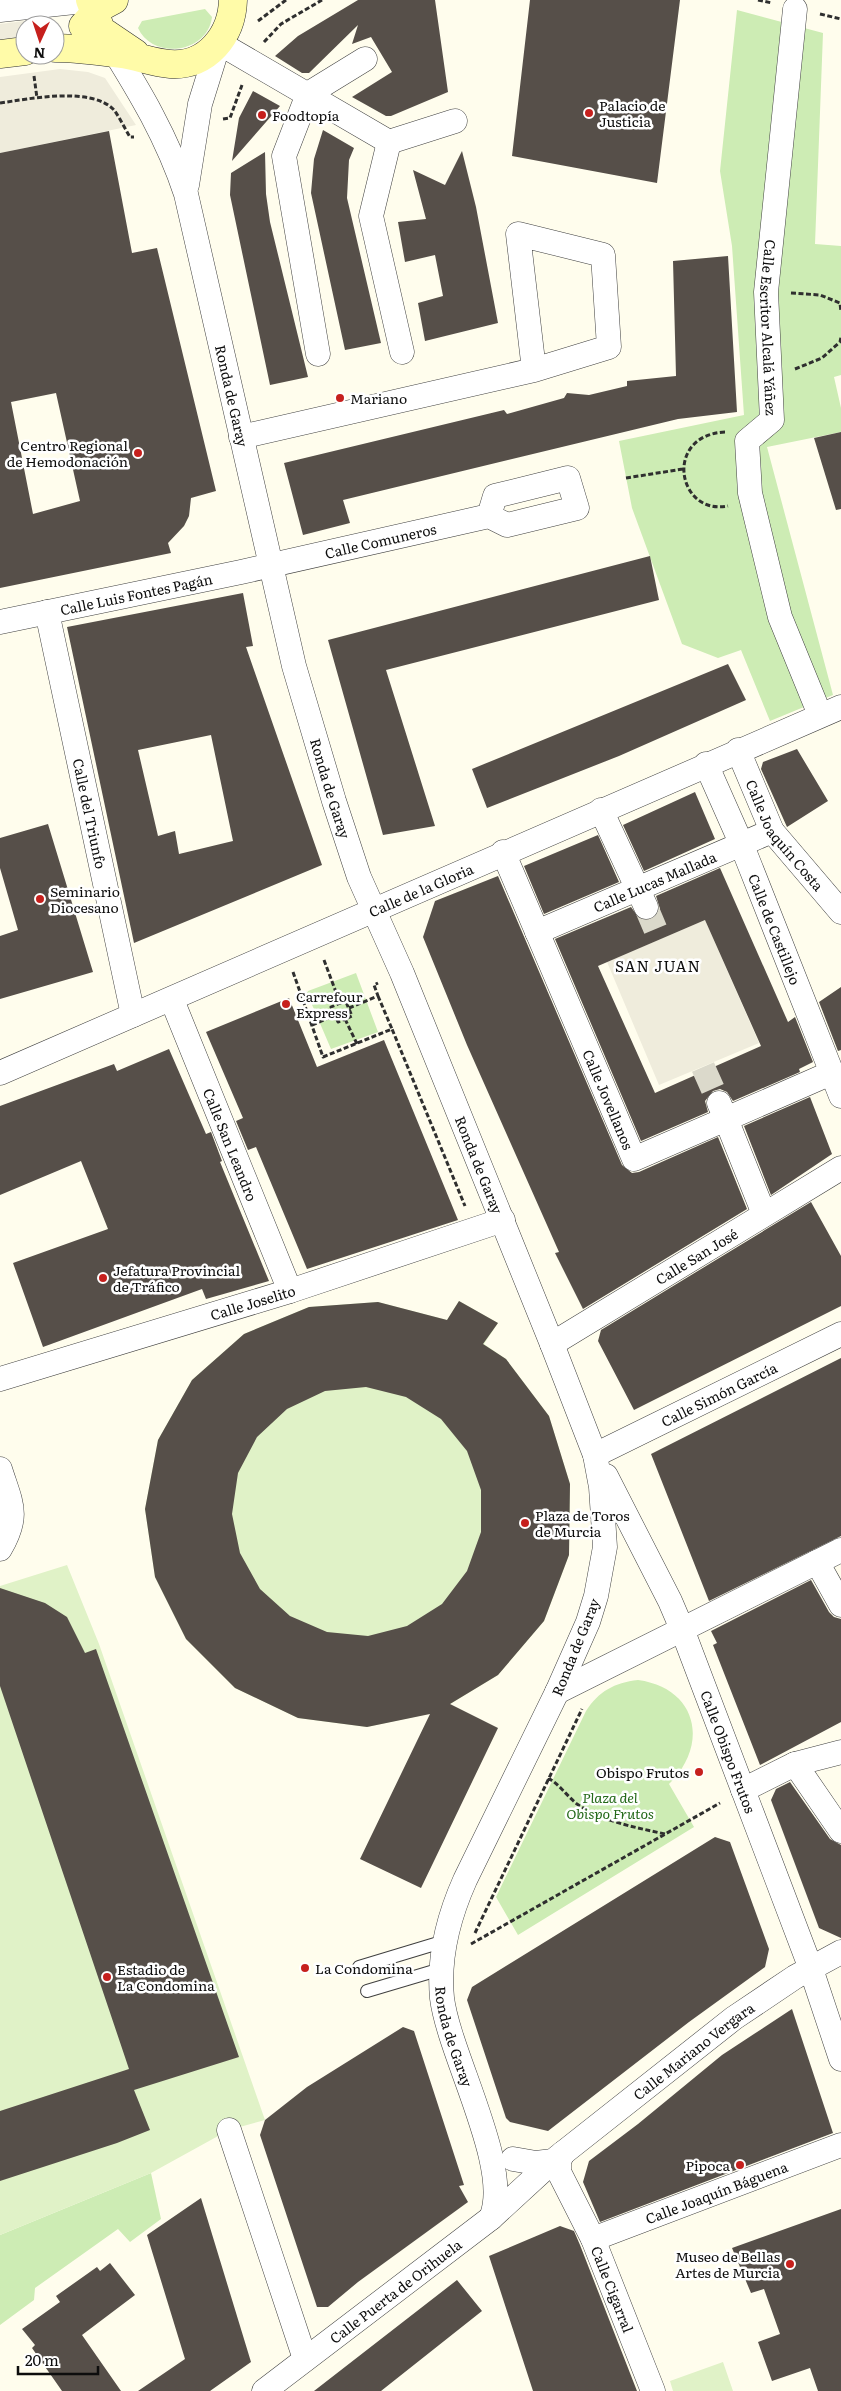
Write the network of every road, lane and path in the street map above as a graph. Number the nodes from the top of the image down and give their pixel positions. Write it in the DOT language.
graph roads {
  1 [pos="233,0"];
  2 [pos="286,0"];
  3 [pos="97,7"];
  4 [pos="795,9"];
  5 [pos="0,10"];
  6 [pos="65,40"];
  7 [pos="65,47"];
  8 [pos="228,48"];
  9 [pos="15,52"];
  10 [pos="0,54"];
  11 [pos="116,54"];
  12 [pos="365,59"];
  13 [pos="150,60"];
  14 [pos="308,94"];
  15 [pos="37,98"];
  16 [pos="0,103"];
  17 [pos="455,121"];
  18 [pos="389,142"];
  19 [pos="186,194"];
  20 [pos="766,292"];
  21 [pos="841,312"];
  22 [pos="841,337"];
  23 [pos="402,352"];
  24 [pos="318,354"];
  25 [pos="769,368"];
  26 [pos="534,370"];
  27 [pos="241,437"];
  28 [pos="747,442"];
  29 [pos="683,470"];
  30 [pos="626,478"];
  31 [pos="750,494"];
  32 [pos="489,516"];
  33 [pos="271,565"];
  34 [pos="47,612"];
  35 [pos="0,622"];
  36 [pos="831,711"];
  37 [pos="738,750"];
  38 [pos="706,764"];
  39 [pos="601,810"];
  40 [pos="772,831"];
  41 [pos="741,844"];
  42 [pos="503,852"];
  43 [pos="641,898"];
  44 [pos="374,909"];
  45 [pos="841,912"];
  46 [pos="537,932"];
  47 [pos="316,934"];
  48 [pos="285,948"];
  49 [pos="402,973"];
  50 [pos="378,996"];
  51 [pos="172,1000"];
  52 [pos="340,1003"];
  53 [pos="349,1008"];
  54 [pos="133,1015"];
  55 [pos="335,1015"];
  56 [pos="345,1019"];
  57 [pos="312,1025"];
  58 [pos="392,1029"];
  59 [pos="356,1044"];
  60 [pos="0,1073"];
  61 [pos="832,1074"];
  62 [pos="841,1096"];
  63 [pos="723,1111"];
  64 [pos="841,1168"];
  65 [pos="764,1214"];
  66 [pos="503,1220"];
  67 [pos="475,1230"];
  68 [pos="290,1291"];
  69 [pos="841,1334"];
  70 [pos="552,1344"];
  71 [pos="0,1379"];
  72 [pos="595,1455"];
  73 [pos="0,1469"];
  74 [pos="5,1541"];
  75 [pos="841,1550"];
  76 [pos="817,1562"];
  77 [pos="841,1604"];
  78 [pos="682,1629"];
  79 [pos="558,1692"];
  80 [pos="841,1752"];
  81 [pos="795,1764"];
  82 [pos="548,1778"];
  83 [pos="743,1790"];
  84 [pos="841,1831"];
  85 [pos="665,1834"];
  86 [pos="445,1941"];
  87 [pos="841,1952"];
  88 [pos="359,1967"];
  89 [pos="811,1968"];
  90 [pos="441,1969"];
  91 [pos="367,1991"];
  92 [pos="841,2059"];
  93 [pos="480,2119"];
  94 [pos="228,2130"];
  95 [pos="841,2145"];
  96 [pos="558,2157"];
  97 [pos="513,2159"];
  98 [pos="494,2175"];
  99 [pos="524,2188"];
  100 [pos="568,2190"];
  101 [pos="491,2218"];
  102 [pos="593,2239"];
  103 [pos="305,2360"];
  104 [pos="266,2390"];
  105 [pos="653,2391"];
  1 -- 8 [label="main road, Ronda de Garay"];
  2 -- 8 [label="path"];
  3 -- 5 [label="street"];
  3 -- 6 [label="main road"];
  3 -- 11 [label="street, Ronda de Garay"];
  3 -- 13 [label="main road"];
  4 -- 20 [label="street, Calle Escritor Alcalá Yáñez"];
  7 -- 11 [label="main road"];
  8 -- 13 [label="main road"];
  8 -- 14 [label="street"];
  8 -- 19 [label="street, Ronda de Garay"];
  9 -- 10 [label="main road"];
  11 -- 13 [label="main road"];
  11 -- 19 [label="street, Ronda de Garay"];
  12 -- 14 [label="street"];
  14 -- 18 [label="street"];
  14 -- 24 [label="street"];
  15 -- 16 [label="path"];
  17 -- 18 [label="street"];
  18 -- 23 [label="street"];
  19 -- 27 [label="street, Ronda de Garay"];
  20 -- 21 [label="path"];
  20 -- 25 [label="street, Calle Escritor Alcalá Yáñez"];
  22 -- 25 [label="path"];
  25 -- 28 [label="street, Calle Escritor Alcalá Yáñez"];
  26 -- 26 [label="street"];
  26 -- 27 [label="street"];
  27 -- 33 [label="street, Ronda de Garay"];
  28 -- 29 [label="path"];
  28 -- 31 [label="street"];
  29 -- 30 [label="path"];
  29 -- 31 [label="path"];
  31 -- 36 [label="street"];
  32 -- 33 [label="street, Calle Comuneros"];
  33 -- 34 [label="street, Calle Luis Fontes Pagán"];
  33 -- 44 [label="street, Ronda de Garay"];
  34 -- 35 [label="street, Calle Luis Fontes Pagán"];
  34 -- 54 [label="street, Calle del Triunfo"];
  36 -- 37 [label="street, Calle de la Gloria"];
  37 -- 38 [label="street, Calle de la Gloria"];
  37 -- 40 [label="street, Calle Joaquín Costa"];
  38 -- 39 [label="street, Calle de la Gloria"];
  38 -- 41 [label="street, Calle de Castillejo"];
  39 -- 42 [label="street, Calle de la Gloria"];
  39 -- 43 [label="street"];
  40 -- 41 [label="street, Calle Lucas Mallada"];
  40 -- 45 [label="street, Calle Joaquín Costa"];
  41 -- 43 [label="street, Calle Lucas Mallada"];
  41 -- 61 [label="street, Calle de Castillejo"];
  42 -- 44 [label="street, Calle de la Gloria"];
  42 -- 46 [label="street, Calle Jovellanos"];
  43 -- 46 [label="street, Calle Lucas Mallada"];
  44 -- 47 [label="street, Calle de la Gloria"];
  44 -- 49 [label="street, Ronda de Garay"];
  46 -- 63 [label="street, Calle Jovellanos"];
  47 -- 48 [label="street, Calle de la Gloria"];
  47 -- 52 [label="path"];
  48 -- 51 [label="street, Calle de la Gloria"];
  48 -- 57 [label="path"];
  49 -- 50 [label="path"];
  49 -- 66 [label="street, Ronda de Garay"];
  50 -- 53 [label="path"];
  50 -- 58 [label="path"];
  51 -- 54 [label="street, Calle de la Gloria"];
  51 -- 68 [label="street, Calle San Leandro"];
  52 -- 53 [label="path"];
  52 -- 55 [label="path"];
  53 -- 56 [label="path"];
  54 -- 60 [label="street, Calle de la Gloria"];
  55 -- 56 [label="path"];
  55 -- 57 [label="path"];
  56 -- 59 [label="path"];
  57 -- 59 [label="path"];
  58 -- 59 [label="path"];
  58 -- 67 [label="path"];
  61 -- 62 [label="street, Calle de Castillejo"];
  61 -- 63 [label="street"];
  63 -- 65 [label="street"];
  64 -- 65 [label="street, Calle San José"];
  65 -- 70 [label="street, Calle San José"];
  66 -- 67 [label="street, Calle Joselito"];
  66 -- 70 [label="street, Ronda de Garay"];
  67 -- 68 [label="street, Calle Joselito"];
  68 -- 71 [label="street, Calle Joselito"];
  69 -- 72 [label="street, Calle Simón García"];
  70 -- 72 [label="street, Ronda de Garay"];
  72 -- 78 [label="street, Calle Obispo Frutos"];
  72 -- 79 [label="street, Ronda de Garay"];
  73 -- 74 [label="street"];
  75 -- 76 [label="street"];
  76 -- 77 [label="street"];
  76 -- 78 [label="street"];
  78 -- 79 [label="street"];
  78 -- 83 [label="street, Calle Obispo Frutos"];
  79 -- 82 [label="path"];
  79 -- 86 [label="street, Ronda de Garay"];
  80 -- 81 [label="street"];
  81 -- 83 [label="street"];
  81 -- 84 [label="street"];
  82 -- 85 [label="path"];
  82 -- 85 [label="path"];
  83 -- 85 [label="path"];
  83 -- 89 [label="street, Calle Obispo Frutos"];
  86 -- 88 [label="lane"];
  86 -- 90 [label="street, Ronda de Garay"];
  87 -- 89 [label="street, Calle Mariano Vergara"];
  89 -- 92 [label="street, Calle Obispo Frutos"];
  89 -- 96 [label="street, Calle Mariano Vergara"];
  90 -- 91 [label="lane"];
  90 -- 93 [label="street, Ronda de Garay"];
  93 -- 97 [label="street, Ronda de Garay"];
  93 -- 98 [label="street, Ronda de Garay"];
  94 -- 103 [label="street"];
  95 -- 102 [label="street, Calle Joaquín Báguena"];
  96 -- 97 [label="street"];
  96 -- 99 [label="street, Calle Mariano Vergara"];
  96 -- 100 [label="street, Calle Cigarral"];
  97 -- 99 [label="street, Ronda de Garay"];
  98 -- 99 [label="street"];
  98 -- 101 [label="street, Ronda de Garay"];
  99 -- 100 [label="street"];
  99 -- 101 [label="street, Calle Puerta de Orihuela"];
  100 -- 102 [label="street, Calle Cigarral"];
  101 -- 103 [label="street, Calle Puerta de Orihuela"];
  102 -- 105 [label="street, Calle Cigarral"];
  103 -- 104 [label="street, Calle Puerta de Orihuela"];
}
